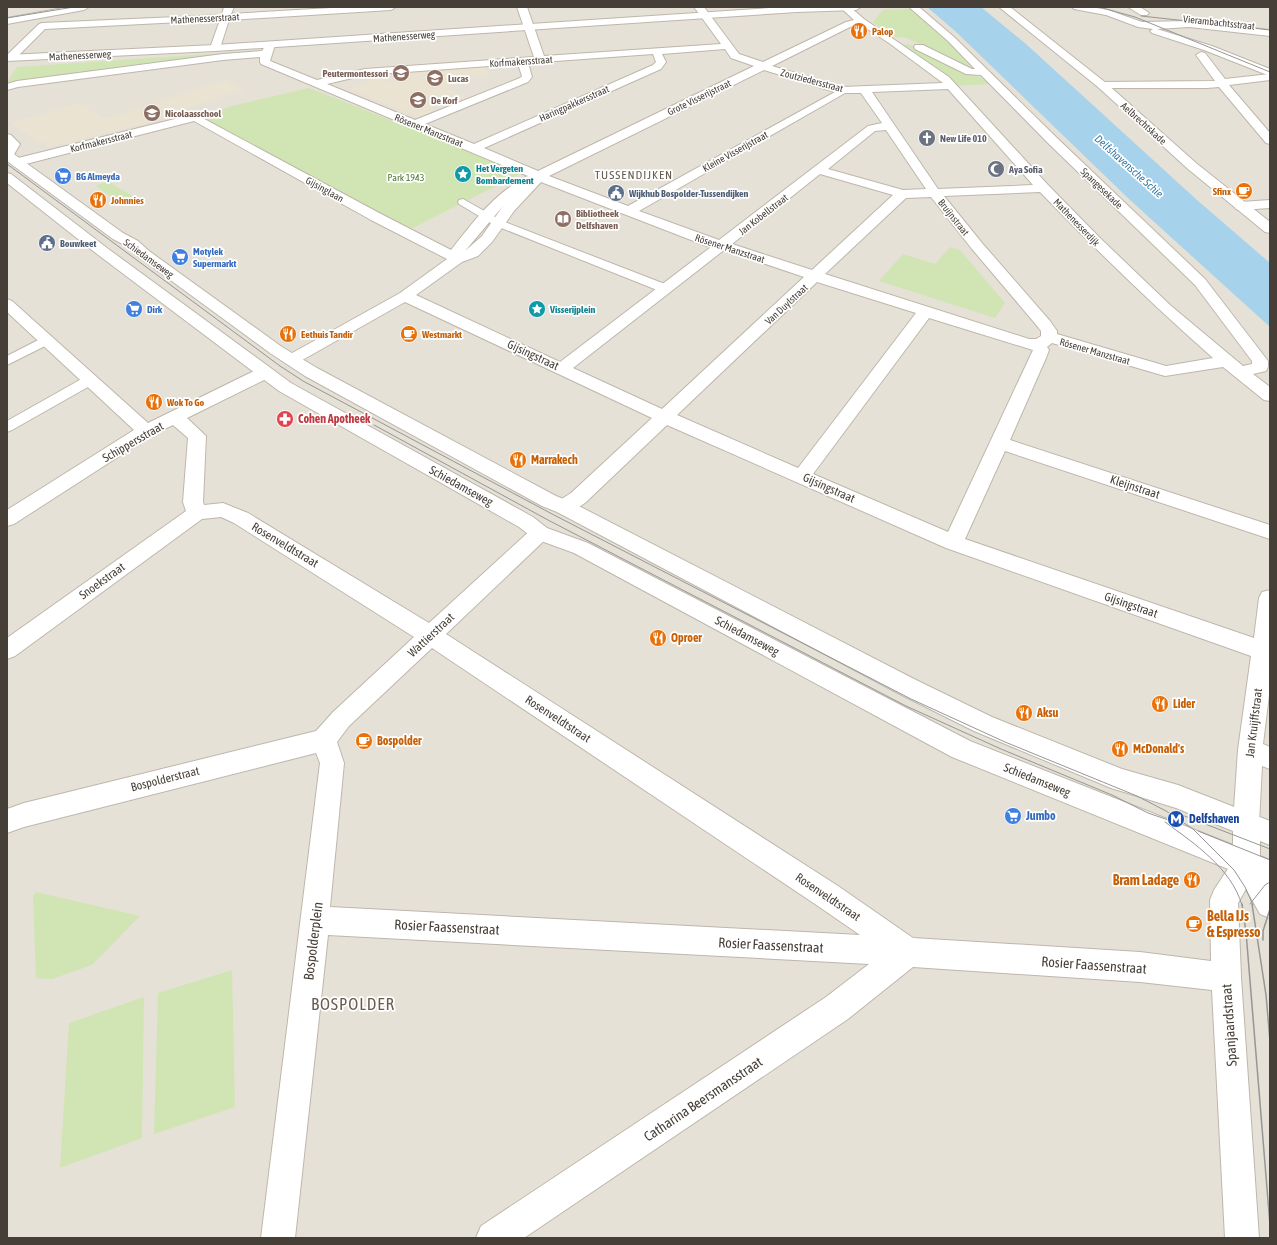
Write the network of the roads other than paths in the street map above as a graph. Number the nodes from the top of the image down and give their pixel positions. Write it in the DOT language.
graph roads {
  1 [pos="56,7"];
  2 [pos="84,7"];
  3 [pos="229,7"];
  4 [pos="391,7"];
  5 [pos="522,7"];
  6 [pos="816,7"];
  7 [pos="849,7"];
  8 [pos="856,7"];
  9 [pos="914,7"];
  10 [pos="995,7"];
  11 [pos="1004,7"];
  12 [pos="1077,7"];
  13 [pos="1110,7"];
  14 [pos="1133,7"];
  15 [pos="336,9"];
  16 [pos="797,9"];
  17 [pos="702,11"];
  18 [pos="1120,13"];
  19 [pos="1144,13"];
  20 [pos="33,14"];
  21 [pos="1155,14"];
  22 [pos="225,17"];
  23 [pos="1016,17"];
  24 [pos="7,21"];
  25 [pos="861,21"];
  26 [pos="1166,21"];
  27 [pos="1141,25"];
  28 [pos="42,26"];
  29 [pos="529,27"];
  30 [pos="1270,27"];
  31 [pos="1270,33"];
  32 [pos="892,41"];
  33 [pos="728,46"];
  34 [pos="215,48"];
  35 [pos="1208,48"];
  36 [pos="268,49"];
  37 [pos="656,51"];
  38 [pos="1201,56"];
  39 [pos="8,58"];
  40 [pos="540,60"];
  41 [pos="522,61"];
  42 [pos="763,66"];
  43 [pos="984,72"];
  44 [pos="1269,74"];
  45 [pos="1223,83"];
  46 [pos="316,84"];
  47 [pos="1102,85"];
  48 [pos="952,86"];
  49 [pos="7,87"];
  50 [pos="841,90"];
  51 [pos="865,90"];
  52 [pos="195,117"];
  53 [pos="415,124"];
  54 [pos="890,126"];
  55 [pos="7,138"];
  56 [pos="1270,140"];
  57 [pos="474,148"];
  58 [pos="9,163"];
  59 [pos="819,170"];
  60 [pos="539,176"];
  61 [pos="1043,188"];
  62 [pos="934,192"];
  63 [pos="902,194"];
  64 [pos="463,202"];
  65 [pos="1270,204"];
  66 [pos="1241,206"];
  67 [pos="629,211"];
  68 [pos="492,220"];
  69 [pos="1270,230"];
  70 [pos="722,246"];
  71 [pos="457,259"];
  72 [pos="814,276"];
  73 [pos="666,289"];
  74 [pos="405,296"];
  75 [pos="7,304"];
  76 [pos="925,312"];
  77 [pos="46,340"];
  78 [pos="1043,341"];
  79 [pos="291,360"];
  80 [pos="7,361"];
  81 [pos="1226,362"];
  82 [pos="562,368"];
  83 [pos="1241,372"];
  84 [pos="264,373"];
  85 [pos="90,380"];
  86 [pos="1270,396"];
  87 [pos="664,417"];
  88 [pos="176,418"];
  89 [pos="7,428"];
  90 [pos="146,431"];
  91 [pos="1000,443"];
  92 [pos="802,476"];
  93 [pos="564,507"];
  94 [pos="197,513"];
  95 [pos="7,519"];
  96 [pos="1270,532"];
  97 [pos="540,533"];
  98 [pos="953,543"];
  99 [pos="1270,598"];
  100 [pos="431,636"];
  101 [pos="7,650"];
  102 [pos="1264,651"];
  103 [pos="324,740"];
  104 [pos="1260,754"];
  105 [pos="7,821"];
  106 [pos="1246,824"];
  107 [pos="1270,833"];
  108 [pos="1258,869"];
  109 [pos="1270,904"];
  110 [pos="315,920"];
  111 [pos="909,952"];
  112 [pos="1226,977"];
  113 [pos="278,1238"];
  114 [pos="493,1238"];
  115 [pos="1242,1238"];
  1 -- 20 [label="street"];
  2 -- 20 [label="street"];
  3 -- 22 [label="street"];
  4 -- 15 [label="street, Mathenesserstraat"];
  5 -- 29 [label="street"];
  6 -- 16 [label="street, Mathenesserweg"];
  7 -- 8 [label="street, Mathenesserweg"];
  7 -- 16 [label="street, Mathenesserweg"];
  7 -- 25 [label="street, Mathenesserdijk"];
  9 -- 43 [label="street, Spangesekade"];
  10 -- 23 [label="street, Aelbrechtskade"];
  11 -- 23 [label="street, Aelbrechtskade"];
  12 -- 18 [label="street"];
  13 -- 18 [label="street"];
  14 -- 19 [label="street"];
  15 -- 22 [label="street, Mathenesserstraat"];
  16 -- 17 [label="street, Mathenesserweg"];
  17 -- 29 [label="street, Mathenesserweg"];
  17 -- 33 [label="street, Zoutziedersstraat"];
  18 -- 19 [label="street"];
  18 -- 27 [label="street"];
  19 -- 21 [label="street"];
  19 -- 26 [label="street"];
  20 -- 24 [label="street"];
  20 -- 28 [label="street"];
  22 -- 28 [label="street, Mathenesserstraat"];
  22 -- 34 [label="street"];
  23 -- 47 [label="street, Aelbrechtskade"];
  25 -- 32 [label="street, Mathenesserdijk"];
  25 -- 42 [label="street, Grote Visserijstraat"];
  26 -- 27 [label="street"];
  26 -- 30 [label="street, Vierambachtsstraat"];
  26 -- 31 [label="street, Vierambachtsstraat"];
  26 -- 35 [label="street"];
  27 -- 35 [label="street"];
  28 -- 39 [label="street"];
  29 -- 36 [label="street, Mathenesserweg"];
  29 -- 40 [label="street"];
  32 -- 43 [label="street, Mathenesserdijk"];
  32 -- 48 [label="street, Mathenesserdijk"];
  33 -- 37 [label="street, Korfmakersstraat"];
  33 -- 42 [label="street, Zoutziedersstraat"];
  34 -- 36 [label="street, Mathenesserweg"];
  34 -- 39 [label="street, Mathenesserweg"];
  35 -- 44 [label="street"];
  36 -- 46 [label="street, Rösener Manzstraat"];
  36 -- 49 [label="street, Mathenesserweg"];
  37 -- 40 [label="street, Korfmakersstraat"];
  37 -- 57 [label="street, Haringpakkersstraat"];
  38 -- 45 [label="street"];
  40 -- 41 [label="street, Korfmakersstraat"];
  41 -- 46 [label="street, Korfmakersstraat"];
  41 -- 53 [label="street"];
  42 -- 50 [label="street, Zoutziedersstraat"];
  42 -- 60 [label="street, Grote Visserijstraat"];
  43 -- 83 [label="street, Spangesekade"];
  44 -- 45 [label="street"];
  45 -- 47 [label="street"];
  45 -- 56 [label="street"];
  46 -- 53 [label="street, Rösener Manzstraat"];
  47 -- 66 [label="street, Aelbrechtskade"];
  48 -- 51 [label="street, Zoutziedersstraat"];
  48 -- 61 [label="street, Mathenesserdijk"];
  50 -- 51 [label="street, Zoutziedersstraat"];
  50 -- 67 [label="street, Kleine Visserijstraat"];
  51 -- 54 [label="street, Bruijnstraat"];
  52 -- 58 [label="street, Korfmakersstraat"];
  52 -- 71 [label="street, Gijsinglaan"];
  53 -- 57 [label="street, Rösener Manzstraat"];
  54 -- 59 [label="street, Jan Kobellstraat"];
  54 -- 62 [label="street, Bruijnstraat"];
  55 -- 58 [label="street"];
  57 -- 60 [label="street, Rösener Manzstraat"];
  58 -- 79 [label="street, Schiedamseweg"];
  58 -- 84 [label="street, Schiedamseweg"];
  59 -- 63 [label="street"];
  59 -- 70 [label="street, Jan Kobellstraat"];
  60 -- 67 [label="street, Rösener Manzstraat"];
  60 -- 68 [label="street, Grote Visserijstraat"];
  61 -- 62 [label="street"];
  61 -- 81 [label="street, Mathenesserdijk"];
  62 -- 63 [label="street"];
  62 -- 78 [label="street, Bruijnstraat"];
  63 -- 72 [label="street, Van Duylstraat"];
  64 -- 68 [label="street"];
  65 -- 66 [label="street"];
  66 -- 69 [label="street, Aelbrechtskade"];
  67 -- 70 [label="street, Rösener Manzstraat"];
  68 -- 71 [label="street, Grote Visserijstraat"];
  68 -- 73 [label="street"];
  70 -- 72 [label="street, Rösener Manzstraat"];
  70 -- 73 [label="street, Jan Kobellstraat"];
  71 -- 74 [label="street, Grote Visserijstraat"];
  72 -- 76 [label="street, Rösener Manzstraat"];
  72 -- 87 [label="street, Van Duylstraat"];
  73 -- 82 [label="street, Jan Kobellstraat"];
  74 -- 79 [label="street, Grote Visserijstraat"];
  74 -- 82 [label="street, Gijsingstraat"];
  75 -- 77 [label="street"];
  76 -- 78 [label="street, Rösener Manzstraat"];
  76 -- 92 [label="street"];
  77 -- 80 [label="street"];
  77 -- 85 [label="street"];
  78 -- 81 [label="street, Rösener Manzstraat"];
  78 -- 91 [label="street, Bruijnstraat"];
  79 -- 84 [label="street"];
  79 -- 93 [label="street, Schiedamseweg"];
  81 -- 83 [label="street, Mathenesserdijk"];
  82 -- 87 [label="street, Gijsingstraat"];
  83 -- 86 [label="street, Mathenesserdijk"];
  84 -- 88 [label="street, Schippersstraat"];
  84 -- 97 [label="street, Schiedamseweg"];
  85 -- 89 [label="street"];
  85 -- 90 [label="street"];
  87 -- 92 [label="street, Gijsingstraat"];
  87 -- 93 [label="street, Van Duylstraat"];
  88 -- 90 [label="street, Schippersstraat"];
  88 -- 94 [label="street"];
  90 -- 95 [label="street, Schippersstraat"];
  91 -- 96 [label="street, Kleijnstraat"];
  91 -- 98 [label="street, Bruijnstraat"];
  92 -- 98 [label="street, Gijsingstraat"];
  93 -- 106 [label="street, Schiedamseweg"];
  94 -- 100 [label="street, Rosenveldtstraat"];
  94 -- 101 [label="street, Snoekstraat"];
  97 -- 100 [label="street, Wattierstraat"];
  97 -- 108 [label="street, Schiedamseweg"];
  98 -- 102 [label="street, Gijsingstraat"];
  99 -- 102 [label="street, Jan Kruijffstraat"];
  100 -- 103 [label="street, Wattierstraat"];
  100 -- 111 [label="street, Rosenveldtstraat"];
  102 -- 104 [label="street, Jan Kruijffstraat"];
  103 -- 105 [label="street, Bospolderstraat"];
  103 -- 110 [label="street, Bospolderplein"];
  104 -- 106 [label="street, Jan Kruijffstraat"];
  106 -- 107 [label="street, Schiedamseweg"];
  106 -- 108 [label="street"];
  108 -- 109 [label="street"];
  108 -- 112 [label="street, Spanjaardstraat"];
  110 -- 111 [label="street, Rosier Faassenstraat"];
  110 -- 113 [label="street, Bospolderplein"];
  111 -- 112 [label="street, Rosier Faassenstraat"];
  111 -- 114 [label="street, Catharina Beersmansstraat"];
  112 -- 115 [label="street, Spanjaardstraat"];
}
